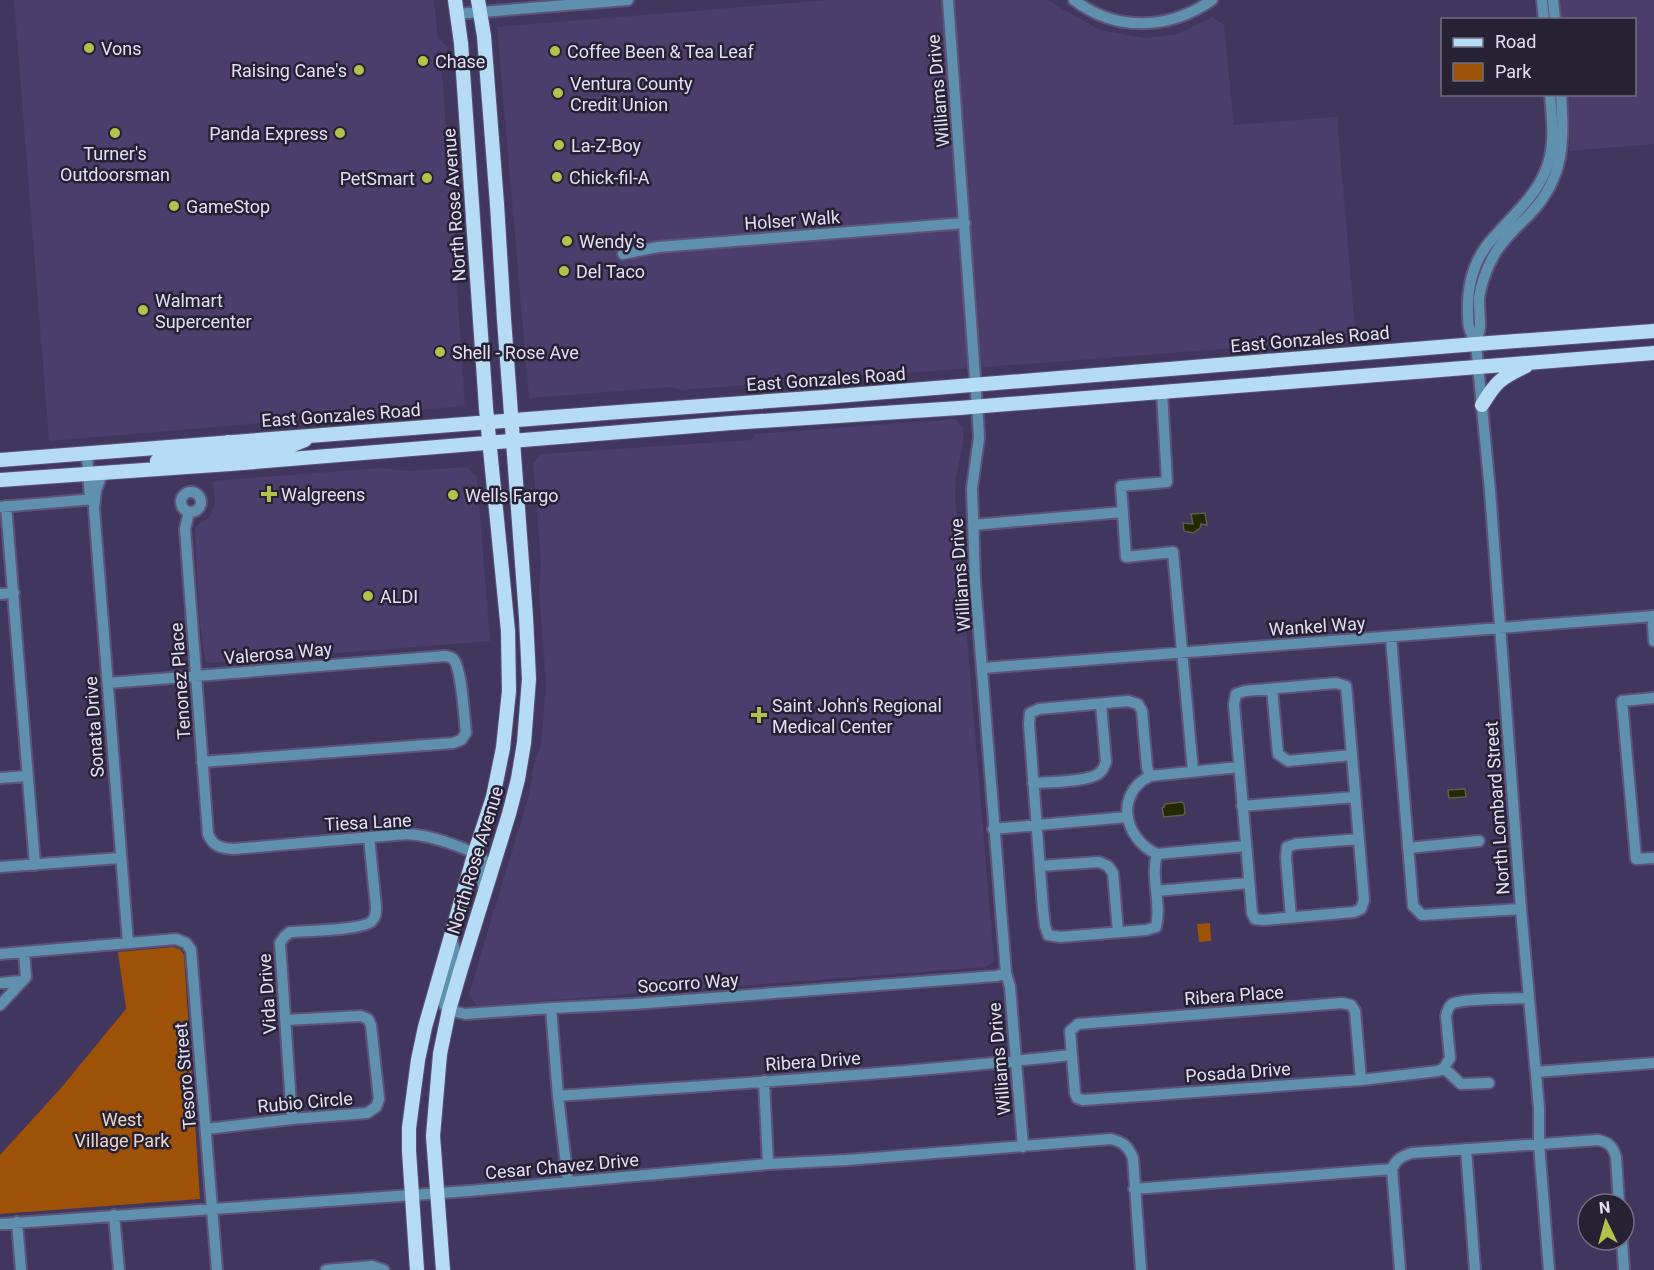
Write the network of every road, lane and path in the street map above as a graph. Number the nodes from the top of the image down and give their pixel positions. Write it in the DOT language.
graph roads {
  1 [pos="455,0"];
  2 [pos="628,0"];
  3 [pos="948,0"];
  4 [pos="1074,0"];
  5 [pos="1212,0"];
  6 [pos="1542,0"];
  7 [pos="1553,0"];
  8 [pos="479,6"];
  9 [pos="457,14"];
  10 [pos="1544,18"];
  11 [pos="1555,18"];
  12 [pos="1550,96"];
  13 [pos="1561,96"];
  14 [pos="964,223"];
  15 [pos="623,254"];
  16 [pos="1654,331"];
  17 [pos="1476,344"];
  18 [pos="1654,353"];
  19 [pos="1536,362"];
  20 [pos="1478,366"];
  21 [pos="976,385"];
  22 [pos="1162,392"];
  23 [pos="825,397"];
  24 [pos="1482,405"];
  25 [pos="978,406"];
  26 [pos="486,415"];
  27 [pos="512,421"];
  28 [pos="730,429"];
  29 [pos="317,435"];
  30 [pos="228,442"];
  31 [pos="513,442"];
  32 [pos="489,444"];
  33 [pos="87,453"];
  34 [pos="0,460"];
  35 [pos="230,464"];
  36 [pos="142,470"];
  37 [pos="103,472"];
  38 [pos="88,473"];
  39 [pos="1,479"];
  40 [pos="93,502"];
  41 [pos="3,506"];
  42 [pos="189,512"];
  43 [pos="1123,512"];
  44 [pos="973,525"];
  45 [pos="14,593"];
  46 [pos="0,594"];
  47 [pos="1654,616"];
  48 [pos="1654,621"];
  49 [pos="1500,628"];
  50 [pos="1391,637"];
  51 [pos="1654,641"];
  52 [pos="1184,653"];
  53 [pos="983,668"];
  54 [pos="196,676"];
  55 [pos="108,683"];
  56 [pos="1272,689"];
  57 [pos="1654,698"];
  58 [pos="1101,704"];
  59 [pos="1352,755"];
  60 [pos="202,762"];
  61 [pos="1239,767"];
  62 [pos="1193,771"];
  63 [pos="27,776"];
  64 [pos="1150,776"];
  65 [pos="0,778"];
  66 [pos="1033,783"];
  67 [pos="1355,797"];
  68 [pos="1242,806"];
  69 [pos="1127,816"];
  70 [pos="1036,825"];
  71 [pos="993,829"];
  72 [pos="369,837"];
  73 [pos="1359,839"];
  74 [pos="1479,841"];
  75 [pos="215,845"];
  76 [pos="1246,846"];
  77 [pos="1408,848"];
  78 [pos="475,852"];
  79 [pos="1157,854"];
  80 [pos="120,858"];
  81 [pos="1654,858"];
  82 [pos="35,865"];
  83 [pos="0,867"];
  84 [pos="1040,867"];
  85 [pos="1250,883"];
  86 [pos="1156,891"];
  87 [pos="484,893"];
  88 [pos="1521,909"];
  89 [pos="1291,918"];
  90 [pos="1118,932"];
  91 [pos="451,939"];
  92 [pos="128,943"];
  93 [pos="24,952"];
  94 [pos="0,954"];
  95 [pos="1006,973"];
  96 [pos="21,981"];
  97 [pos="0,982"];
  98 [pos="1528,998"];
  99 [pos="0,1005"];
  100 [pos="551,1008"];
  101 [pos="449,1010"];
  102 [pos="286,1020"];
  103 [pos="1071,1055"];
  104 [pos="1016,1061"];
  105 [pos="1654,1063"];
  106 [pos="1444,1068"];
  107 [pos="1536,1072"];
  108 [pos="1361,1080"];
  109 [pos="764,1081"];
  110 [pos="1489,1083"];
  111 [pos="558,1096"];
  112 [pos="292,1119"];
  113 [pos="206,1129"];
  114 [pos="1539,1143"];
  115 [pos="1023,1147"];
  116 [pos="1466,1149"];
  117 [pos="768,1164"];
  118 [pos="1392,1169"];
  119 [pos="568,1182"];
  120 [pos="1134,1189"];
  121 [pos="1619,1192"];
  122 [pos="436,1193"];
  123 [pos="411,1195"];
  124 [pos="212,1208"];
  125 [pos="114,1215"];
  126 [pos="17,1222"];
  127 [pos="0,1224"];
  128 [pos="1623,1252"];
  129 [pos="21,1270"];
  130 [pos="119,1270"];
  131 [pos="217,1270"];
  132 [pos="326,1270"];
  133 [pos="384,1270"];
  134 [pos="417,1270"];
  135 [pos="442,1270"];
  136 [pos="1141,1270"];
  137 [pos="1397,1270"];
  138 [pos="1475,1270"];
  139 [pos="1549,1270"];
  140 [pos="1624,1270"];
  1 -- 9 [label="main road, North Rose Avenue"];
  2 -- 8 [label="street"];
  3 -- 14 [label="street, Williams Drive"];
  4 -- 5 [label="street"];
  6 -- 10 [label="street"];
  7 -- 11 [label="street"];
  8 -- 9 [label="street"];
  8 -- 27 [label="main road, North Rose Avenue"];
  9 -- 26 [label="main road, North Rose Avenue"];
  12 -- 17 [label="street"];
  13 -- 17 [label="street"];
  14 -- 15 [label="street, Holser Walk"];
  14 -- 21 [label="street, Williams Drive"];
  16 -- 17 [label="main road, East Gonzales Road"];
  17 -- 20 [label="street, North Lombard Street"];
  17 -- 21 [label="main road, East Gonzales Road"];
  18 -- 19 [label="main road, East Gonzales Road"];
  19 -- 20 [label="main road, East Gonzales Road"];
  19 -- 24 [label="main road"];
  20 -- 22 [label="main road, East Gonzales Road"];
  20 -- 24 [label="street, North Lombard Street"];
  21 -- 23 [label="main road, East Gonzales Road"];
  21 -- 25 [label="street, Williams Drive"];
  22 -- 25 [label="main road, East Gonzales Road"];
  22 -- 43 [label="street"];
  23 -- 27 [label="main road, East Gonzales Road"];
  23 -- 28 [label="main road"];
  24 -- 49 [label="street, North Lombard Street"];
  25 -- 28 [label="main road, East Gonzales Road"];
  25 -- 44 [label="street, Williams Drive"];
  26 -- 27 [label="main road, East Gonzales Road"];
  26 -- 29 [label="main road, East Gonzales Road"];
  26 -- 32 [label="main road, North Rose Avenue"];
  27 -- 31 [label="main road, North Rose Avenue"];
  28 -- 31 [label="main road, East Gonzales Road"];
  29 -- 30 [label="main road, East Gonzales Road"];
  29 -- 35 [label="main road"];
  30 -- 33 [label="main road, East Gonzales Road"];
  30 -- 36 [label="main road"];
  31 -- 32 [label="main road, East Gonzales Road"];
  31 -- 87 [label="main road, North Rose Avenue"];
  32 -- 35 [label="main road, East Gonzales Road"];
  32 -- 78 [label="main road, North Rose Avenue"];
  33 -- 34 [label="main road, East Gonzales Road"];
  33 -- 38 [label="street, Sonata Drive"];
  34 -- 39 [label="street"];
  35 -- 36 [label="main road, East Gonzales Road"];
  36 -- 37 [label="main road, East Gonzales Road"];
  37 -- 38 [label="main road, East Gonzales Road"];
  37 -- 40 [label="street, Sonata Drive"];
  38 -- 39 [label="main road, East Gonzales Road"];
  38 -- 40 [label="street, Sonata Drive"];
  40 -- 41 [label="street"];
  40 -- 55 [label="street, Sonata Drive"];
  41 -- 45 [label="street"];
  42 -- 54 [label="street, Tenonez Place"];
  43 -- 44 [label="street"];
  43 -- 52 [label="street"];
  44 -- 53 [label="street, Williams Drive"];
  45 -- 46 [label="street"];
  45 -- 63 [label="street"];
  47 -- 49 [label="street, Wankel Way"];
  48 -- 51 [label="street"];
  49 -- 50 [label="street, Wankel Way"];
  49 -- 88 [label="street, North Lombard Street"];
  50 -- 52 [label="street, Wankel Way"];
  50 -- 77 [label="street"];
  52 -- 53 [label="street, Wankel Way"];
  52 -- 62 [label="street"];
  53 -- 71 [label="street, Williams Drive"];
  54 -- 55 [label="street, Valerosa Way"];
  54 -- 60 [label="street, Tenonez Place"];
  54 -- 60 [label="street, Valerosa Way"];
  55 -- 80 [label="street, Sonata Drive"];
  56 -- 59 [label="street"];
  56 -- 59 [label="street"];
  56 -- 61 [label="street"];
  57 -- 81 [label="street"];
  58 -- 64 [label="street"];
  58 -- 66 [label="street"];
  58 -- 66 [label="street"];
  59 -- 67 [label="street"];
  60 -- 75 [label="street, Tenonez Place"];
  61 -- 62 [label="street"];
  61 -- 68 [label="street"];
  62 -- 64 [label="street"];
  63 -- 65 [label="street"];
  63 -- 82 [label="street"];
  64 -- 69 [label="street"];
  66 -- 70 [label="street"];
  67 -- 68 [label="street"];
  67 -- 73 [label="street"];
  68 -- 76 [label="street"];
  69 -- 70 [label="street"];
  69 -- 79 [label="street"];
  70 -- 71 [label="street"];
  70 -- 84 [label="street"];
  71 -- 95 [label="street, Williams Drive"];
  72 -- 75 [label="street, Tiesa Lane"];
  72 -- 78 [label="street, Tiesa Lane"];
  72 -- 102 [label="street, Vida Drive"];
  73 -- 89 [label="street"];
  73 -- 89 [label="street"];
  74 -- 77 [label="street"];
  76 -- 79 [label="street"];
  76 -- 85 [label="street"];
  77 -- 88 [label="street"];
  78 -- 87 [label="street"];
  78 -- 91 [label="main road, North Rose Avenue"];
  79 -- 86 [label="street"];
  80 -- 82 [label="street"];
  80 -- 92 [label="street, Sonata Drive"];
  82 -- 83 [label="street"];
  84 -- 90 [label="street"];
  84 -- 90 [label="street"];
  85 -- 86 [label="street"];
  85 -- 89 [label="street"];
  86 -- 90 [label="street"];
  87 -- 101 [label="main road, North Rose Avenue"];
  88 -- 98 [label="street, North Lombard Street"];
  91 -- 101 [label="street"];
  91 -- 123 [label="main road, North Rose Avenue"];
  92 -- 93 [label="street"];
  92 -- 113 [label="street, Tesoro Street"];
  93 -- 94 [label="street"];
  93 -- 96 [label="street"];
  95 -- 100 [label="street, Socorro Way"];
  95 -- 104 [label="street, Williams Drive"];
  96 -- 97 [label="street"];
  96 -- 99 [label="street"];
  98 -- 106 [label="street"];
  98 -- 107 [label="street, North Lombard Street"];
  100 -- 101 [label="street, Socorro Way"];
  100 -- 111 [label="street"];
  101 -- 122 [label="main road, North Rose Avenue"];
  102 -- 112 [label="street, Vida Drive"];
  102 -- 112 [label="street, Rubio Circle"];
  103 -- 104 [label="street, Ribera Drive"];
  103 -- 108 [label="street, Posada Drive"];
  103 -- 108 [label="street, Ribera Place"];
  104 -- 109 [label="street, Ribera Drive"];
  104 -- 115 [label="street, Williams Drive"];
  105 -- 107 [label="street"];
  106 -- 108 [label="street, Posada Drive"];
  106 -- 110 [label="street"];
  107 -- 114 [label="street, North Lombard Street"];
  109 -- 111 [label="street, Ribera Drive"];
  109 -- 117 [label="street"];
  111 -- 119 [label="street"];
  112 -- 113 [label="street, Rubio Circle"];
  113 -- 124 [label="street, Tesoro Street"];
  114 -- 116 [label="street"];
  114 -- 121 [label="street"];
  114 -- 139 [label="street, North Lombard Street"];
  115 -- 117 [label="street, Cesar Chavez Drive"];
  115 -- 120 [label="street, Cesar Chavez Drive"];
  116 -- 118 [label="street"];
  116 -- 138 [label="street"];
  117 -- 119 [label="street, Cesar Chavez Drive"];
  118 -- 120 [label="street"];
  118 -- 137 [label="street"];
  119 -- 122 [label="street, Cesar Chavez Drive"];
  120 -- 136 [label="street"];
  122 -- 123 [label="street, Cesar Chavez Drive"];
  122 -- 135 [label="main road, North Rose Avenue"];
  123 -- 124 [label="street, Cesar Chavez Drive"];
  123 -- 134 [label="main road, North Rose Avenue"];
  124 -- 125 [label="street, Cesar Chavez Drive"];
  124 -- 131 [label="street, Tesoro Street"];
  125 -- 126 [label="street, Cesar Chavez Drive"];
  125 -- 130 [label="street"];
  126 -- 127 [label="street, Cesar Chavez Drive"];
  126 -- 129 [label="street"];
  128 -- 140 [label="street"];
  132 -- 133 [label="street"];
}
